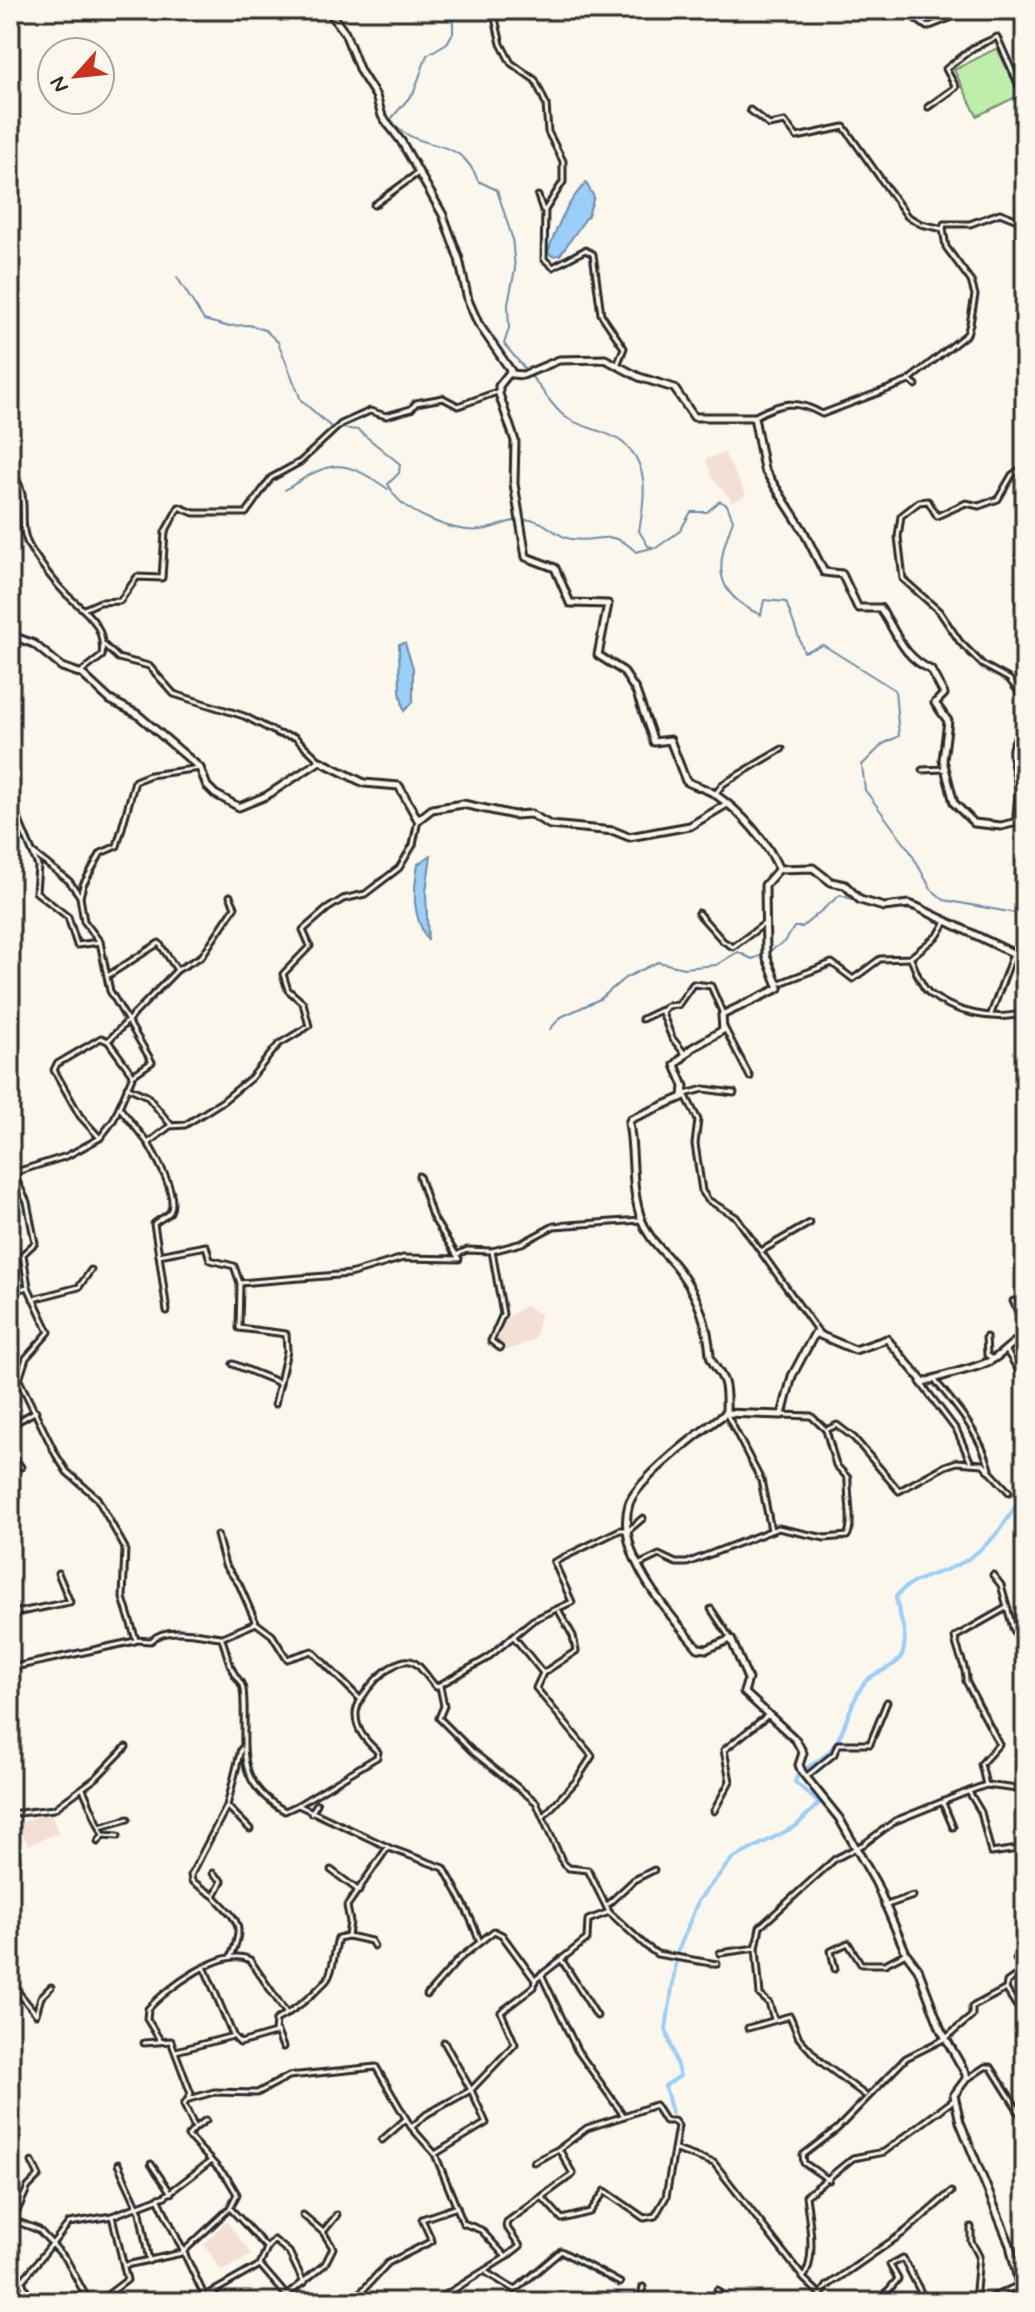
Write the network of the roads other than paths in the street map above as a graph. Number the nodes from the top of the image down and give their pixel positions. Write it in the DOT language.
graph roads {
  1 [pos="328,10"];
  2 [pos="493,10"];
  3 [pos="903,10"];
  4 [pos="970,10"];
  5 [pos="1016,10"];
  6 [pos="1025,18"];
  7 [pos="1025,99"];
  8 [pos="928,107"];
  9 [pos="750,110"];
  10 [pos="418,173"];
  11 [pos="538,196"];
  12 [pos="374,205"];
  13 [pos="545,210"];
  14 [pos="1025,223"];
  15 [pos="943,229"];
  16 [pos="618,363"];
  17 [pos="512,374"];
  18 [pos="909,380"];
  19 [pos="916,385"];
  20 [pos="499,391"];
  21 [pos="754,417"];
  22 [pos="1025,466"];
  23 [pos="10,470"];
  24 [pos="84,609"];
  25 [pos="10,635"];
  26 [pos="104,645"];
  27 [pos="80,673"];
  28 [pos="1025,700"];
  29 [pos="1025,728"];
  30 [pos="782,749"];
  31 [pos="320,761"];
  32 [pos="200,768"];
  33 [pos="945,769"];
  34 [pos="922,770"];
  35 [pos="715,794"];
  36 [pos="10,799"];
  37 [pos="727,804"];
  38 [pos="418,820"];
  39 [pos="1025,820"];
  40 [pos="1016,822"];
  41 [pos="33,853"];
  42 [pos="779,869"];
  43 [pos="361,886"];
  44 [pos="367,891"];
  45 [pos="230,896"];
  46 [pos="80,897"];
  47 [pos="698,913"];
  48 [pos="947,920"];
  49 [pos="766,922"];
  50 [pos="100,942"];
  51 [pos="1013,954"];
  52 [pos="910,958"];
  53 [pos="1025,959"];
  54 [pos="177,970"];
  55 [pos="109,975"];
  56 [pos="780,983"];
  57 [pos="662,1012"];
  58 [pos="1025,1012"];
  59 [pos="723,1014"];
  60 [pos="991,1014"];
  61 [pos="642,1019"];
  62 [pos="126,1022"];
  63 [pos="723,1026"];
  64 [pos="108,1041"];
  65 [pos="685,1054"];
  66 [pos="133,1075"];
  67 [pos="750,1077"];
  68 [pos="127,1087"];
  69 [pos="734,1093"];
  70 [pos="685,1094"];
  71 [pos="119,1107"];
  72 [pos="172,1126"];
  73 [pos="100,1138"];
  74 [pos="148,1143"];
  75 [pos="11,1171"];
  76 [pos="419,1176"];
  77 [pos="641,1220"];
  78 [pos="810,1223"];
  79 [pos="492,1251"];
  80 [pos="760,1251"];
  81 [pos="458,1254"];
  82 [pos="159,1255"];
  83 [pos="91,1270"];
  84 [pos="240,1283"];
  85 [pos="28,1287"];
  86 [pos="10,1291"];
  87 [pos="33,1299"];
  88 [pos="1013,1301"];
  89 [pos="167,1311"];
  90 [pos="1025,1327"];
  91 [pos="819,1333"];
  92 [pos="1025,1336"];
  93 [pos="986,1337"];
  94 [pos="500,1348"];
  95 [pos="1006,1350"];
  96 [pos="993,1359"];
  97 [pos="233,1364"];
  98 [pos="933,1378"];
  99 [pos="1025,1381"];
  100 [pos="920,1382"];
  101 [pos="280,1383"];
  102 [pos="275,1404"];
  103 [pos="36,1411"];
  104 [pos="726,1413"];
  105 [pos="782,1415"];
  106 [pos="10,1426"];
  107 [pos="826,1430"];
  108 [pos="10,1452"];
  109 [pos="971,1463"];
  110 [pos="21,1467"];
  111 [pos="990,1472"];
  112 [pos="1009,1492"];
  113 [pos="643,1518"];
  114 [pos="629,1530"];
  115 [pos="771,1530"];
  116 [pos="217,1535"];
  117 [pos="638,1565"];
  118 [pos="58,1573"];
  119 [pos="993,1575"];
  120 [pos="1006,1608"];
  121 [pos="711,1609"];
  122 [pos="559,1611"];
  123 [pos="10,1614"];
  124 [pos="256,1623"];
  125 [pos="513,1636"];
  126 [pos="221,1637"];
  127 [pos="731,1639"];
  128 [pos="136,1640"];
  129 [pos="1024,1645"];
  130 [pos="1025,1651"];
  131 [pos="10,1668"];
  132 [pos="543,1673"];
  133 [pos="440,1685"];
  134 [pos="359,1698"];
  135 [pos="887,1702"];
  136 [pos="768,1714"];
  137 [pos="126,1747"];
  138 [pos="241,1749"];
  139 [pos="806,1777"];
  140 [pos="986,1785"];
  141 [pos="83,1789"];
  142 [pos="1025,1790"];
  143 [pos="969,1792"];
  144 [pos="943,1803"];
  145 [pos="317,1804"];
  146 [pos="298,1805"];
  147 [pos="227,1806"];
  148 [pos="714,1811"];
  149 [pos="311,1813"];
  150 [pos="10,1814"];
  151 [pos="544,1816"];
  152 [pos="128,1819"];
  153 [pos="10,1823"];
  154 [pos="100,1827"];
  155 [pos="953,1827"];
  156 [pos="250,1829"];
  157 [pos="103,1835"];
  158 [pos="118,1836"];
  159 [pos="98,1842"];
  160 [pos="388,1847"];
  161 [pos="1025,1848"];
  162 [pos="855,1849"];
  163 [pos="331,1870"];
  164 [pos="654,1870"];
  165 [pos="213,1873"];
  166 [pos="10,1884"];
  167 [pos="359,1891"];
  168 [pos="214,1896"];
  169 [pos="913,1896"];
  170 [pos="608,1904"];
  171 [pos="884,1906"];
  172 [pos="609,1912"];
  173 [pos="348,1936"];
  174 [pos="10,1940"];
  175 [pos="479,1940"];
  176 [pos="374,1946"];
  177 [pos="756,1948"];
  178 [pos="720,1953"];
  179 [pos="906,1953"];
  180 [pos="231,1956"];
  181 [pos="561,1959"];
  182 [pos="1016,1959"];
  183 [pos="10,1963"];
  184 [pos="717,1964"];
  185 [pos="205,1969"];
  186 [pos="835,1969"];
  187 [pos="10,1973"];
  188 [pos="541,1974"];
  189 [pos="535,1980"];
  190 [pos="51,1987"];
  191 [pos="1006,1989"];
  192 [pos="427,1995"];
  193 [pos="1016,2005"];
  194 [pos="287,2014"];
  195 [pos="597,2016"];
  196 [pos="774,2019"];
  197 [pos="748,2028"];
  198 [pos="277,2031"];
  199 [pos="233,2036"];
  200 [pos="946,2038"];
  201 [pos="161,2041"];
  202 [pos="444,2042"];
  203 [pos="144,2043"];
  204 [pos="283,2047"];
  205 [pos="176,2051"];
  206 [pos="966,2079"];
  207 [pos="471,2090"];
  208 [pos="866,2096"];
  209 [pos="189,2099"];
  210 [pos="955,2099"];
  211 [pos="624,2116"];
  212 [pos="406,2119"];
  213 [pos="206,2120"];
  214 [pos="1025,2121"];
  215 [pos="411,2127"];
  216 [pos="195,2128"];
  217 [pos="382,2140"];
  218 [pos="559,2149"];
  219 [pos="676,2150"];
  220 [pos="435,2154"];
  221 [pos="212,2160"];
  222 [pos="32,2162"];
  223 [pos="534,2162"];
  224 [pos="118,2164"];
  225 [pos="151,2164"];
  226 [pos="829,2180"];
  227 [pos="951,2192"];
  228 [pos="171,2193"];
  229 [pos="542,2197"];
  230 [pos="158,2198"];
  231 [pos="138,2207"];
  232 [pos="458,2207"];
  233 [pos="230,2208"];
  234 [pos="303,2215"];
  235 [pos="337,2215"];
  236 [pos="112,2216"];
  237 [pos="12,2220"];
  238 [pos="971,2227"];
  239 [pos="323,2232"];
  240 [pos="51,2243"];
  241 [pos="267,2248"];
  242 [pos="182,2253"];
  243 [pos="506,2257"];
  244 [pos="149,2261"];
  245 [pos="126,2265"];
  246 [pos="260,2265"];
  247 [pos="486,2271"];
  248 [pos="803,2278"];
  249 [pos="304,2283"];
  250 [pos="620,2283"];
  251 [pos="1019,2285"];
  252 [pos="643,2287"];
  253 [pos="717,2290"];
  254 [pos="212,2291"];
  255 [pos="84,2293"];
  256 [pos="204,2295"];
  257 [pos="821,2295"];
  258 [pos="285,2297"];
  259 [pos="888,2299"];
  260 [pos="25,2302"];
  261 [pos="68,2302"];
  262 [pos="89,2302"];
  263 [pos="98,2302"];
  264 [pos="195,2302"];
  265 [pos="219,2302"];
  266 [pos="292,2302"];
  267 [pos="352,2302"];
  268 [pos="434,2302"];
  269 [pos="640,2302"];
  270 [pos="727,2302"];
  271 [pos="824,2302"];
  272 [pos="926,2302"];
  273 [pos="975,2302"];
  274 [pos="982,2302"];
  275 [pos="1023,2302"];
  1 -- 10 [label="street"];
  2 -- 13 [label="street"];
  3 -- 4 [label="street"];
  5 -- 6 [label="street"];
  7 -- 8 [label="street"];
  9 -- 15 [label="street"];
  10 -- 12 [label="street"];
  10 -- 17 [label="street"];
  11 -- 13 [label="street"];
  13 -- 16 [label="street"];
  14 -- 15 [label="street"];
  15 -- 18 [label="street"];
  16 -- 17 [label="street"];
  16 -- 21 [label="street"];
  17 -- 20 [label="street"];
  18 -- 19 [label="street"];
  18 -- 21 [label="street"];
  20 -- 24 [label="street"];
  20 -- 35 [label="street"];
  21 -- 33 [label="street"];
  22 -- 28 [label="street"];
  23 -- 24 [label="street"];
  24 -- 26 [label="street"];
  25 -- 27 [label="street"];
  26 -- 27 [label="street"];
  26 -- 31 [label="street"];
  27 -- 32 [label="street"];
  29 -- 40 [label="street"];
  30 -- 35 [label="street"];
  31 -- 32 [label="street"];
  31 -- 38 [label="street"];
  32 -- 46 [label="street"];
  33 -- 34 [label="street"];
  33 -- 40 [label="street"];
  35 -- 37 [label="street"];
  36 -- 41 [label="street"];
  37 -- 38 [label="street"];
  37 -- 42 [label="street"];
  38 -- 44 [label="street"];
  39 -- 40 [label="street"];
  41 -- 46 [label="street"];
  41 -- 50 [label="street"];
  42 -- 48 [label="street"];
  42 -- 49 [label="street"];
  43 -- 44 [label="street"];
  44 -- 72 [label="street"];
  45 -- 54 [label="street"];
  46 -- 50 [label="street"];
  47 -- 49 [label="street"];
  48 -- 51 [label="street"];
  48 -- 52 [label="street"];
  49 -- 56 [label="street"];
  50 -- 55 [label="street"];
  51 -- 53 [label="street"];
  51 -- 60 [label="street"];
  52 -- 56 [label="street"];
  52 -- 60 [label="street"];
  54 -- 55 [label="street"];
  54 -- 62 [label="street"];
  55 -- 62 [label="street"];
  56 -- 59 [label="street"];
  57 -- 59 [label="street"];
  57 -- 61 [label="street"];
  57 -- 65 [label="street"];
  58 -- 60 [label="street"];
  59 -- 63 [label="street"];
  62 -- 64 [label="street"];
  62 -- 66 [label="street"];
  63 -- 65 [label="street"];
  63 -- 67 [label="street"];
  64 -- 66 [label="street"];
  64 -- 73 [label="street"];
  65 -- 70 [label="street"];
  66 -- 68 [label="street"];
  68 -- 71 [label="street"];
  68 -- 72 [label="street"];
  69 -- 70 [label="street"];
  70 -- 77 [label="street"];
  70 -- 80 [label="street"];
  71 -- 73 [label="street"];
  71 -- 74 [label="street"];
  72 -- 74 [label="street"];
  73 -- 75 [label="street"];
  74 -- 82 [label="street"];
  75 -- 85 [label="street"];
  76 -- 81 [label="street"];
  77 -- 79 [label="street"];
  77 -- 104 [label="street"];
  78 -- 80 [label="street"];
  79 -- 81 [label="street"];
  79 -- 94 [label="street"];
  80 -- 91 [label="street"];
  81 -- 84 [label="street"];
  82 -- 84 [label="street"];
  82 -- 89 [label="street"];
  83 -- 87 [label="street"];
  84 -- 101 [label="street"];
  85 -- 86 [label="street"];
  85 -- 87 [label="street"];
  87 -- 103 [label="street"];
  88 -- 90 [label="street"];
  91 -- 100 [label="street"];
  91 -- 105 [label="street"];
  92 -- 95 [label="street"];
  93 -- 96 [label="street"];
  95 -- 96 [label="street"];
  95 -- 99 [label="street"];
  96 -- 98 [label="street"];
  97 -- 101 [label="street"];
  98 -- 100 [label="street"];
  98 -- 111 [label="street"];
  100 -- 109 [label="street"];
  101 -- 102 [label="street"];
  103 -- 106 [label="street"];
  103 -- 128 [label="street"];
  104 -- 105 [label="street"];
  104 -- 114 [label="street"];
  104 -- 115 [label="street"];
  105 -- 107 [label="street"];
  107 -- 109 [label="street"];
  107 -- 115 [label="street"];
  108 -- 110 [label="street"];
  109 -- 111 [label="street"];
  111 -- 112 [label="street"];
  113 -- 114 [label="street"];
  114 -- 117 [label="street"];
  114 -- 122 [label="street"];
  115 -- 117 [label="street"];
  116 -- 124 [label="street"];
  117 -- 127 [label="street"];
  118 -- 123 [label="street"];
  119 -- 120 [label="street"];
  120 -- 129 [label="street"];
  120 -- 140 [label="street"];
  121 -- 127 [label="street"];
  122 -- 125 [label="street"];
  122 -- 132 [label="street"];
  124 -- 126 [label="street"];
  124 -- 134 [label="street"];
  125 -- 132 [label="street"];
  125 -- 133 [label="street"];
  126 -- 128 [label="street"];
  126 -- 138 [label="street"];
  127 -- 136 [label="street"];
  128 -- 131 [label="street"];
  129 -- 130 [label="street"];
  132 -- 151 [label="street"];
  133 -- 134 [label="street"];
  133 -- 151 [label="street"];
  134 -- 146 [label="street"];
  135 -- 139 [label="street"];
  136 -- 139 [label="street"];
  136 -- 148 [label="street"];
  137 -- 141 [label="street"];
  138 -- 146 [label="street"];
  138 -- 147 [label="street"];
  139 -- 162 [label="street"];
  140 -- 142 [label="street"];
  140 -- 143 [label="street"];
  141 -- 150 [label="street"];
  141 -- 154 [label="street"];
  143 -- 144 [label="street"];
  143 -- 161 [label="street"];
  144 -- 155 [label="street"];
  144 -- 162 [label="street"];
  145 -- 149 [label="street"];
  146 -- 149 [label="street"];
  147 -- 156 [label="street"];
  147 -- 168 [label="street"];
  149 -- 160 [label="street"];
  151 -- 170 [label="street"];
  152 -- 154 [label="street"];
  153 -- 166 [label="street"];
  154 -- 157 [label="street"];
  157 -- 158 [label="street"];
  157 -- 159 [label="street"];
  160 -- 167 [label="street"];
  160 -- 175 [label="street"];
  162 -- 171 [label="street"];
  162 -- 177 [label="street"];
  163 -- 167 [label="street"];
  164 -- 170 [label="street"];
  165 -- 168 [label="street"];
  167 -- 173 [label="street"];
  168 -- 180 [label="street"];
  169 -- 171 [label="street"];
  170 -- 172 [label="street"];
  171 -- 179 [label="street"];
  172 -- 181 [label="street"];
  172 -- 184 [label="street"];
  173 -- 176 [label="street"];
  173 -- 194 [label="street"];
  174 -- 183 [label="street"];
  175 -- 189 [label="street"];
  175 -- 192 [label="street"];
  177 -- 178 [label="street"];
  177 -- 196 [label="street"];
  179 -- 186 [label="street"];
  179 -- 200 [label="street"];
  180 -- 185 [label="street"];
  180 -- 194 [label="street"];
  181 -- 188 [label="street"];
  181 -- 195 [label="street"];
  182 -- 191 [label="street"];
  185 -- 199 [label="street"];
  185 -- 201 [label="street"];
  187 -- 190 [label="street"];
  188 -- 189 [label="street"];
  188 -- 211 [label="street"];
  189 -- 207 [label="street"];
  191 -- 193 [label="street"];
  191 -- 200 [label="street"];
  194 -- 198 [label="street"];
  196 -- 197 [label="street"];
  196 -- 208 [label="street"];
  198 -- 199 [label="street"];
  198 -- 204 [label="street"];
  199 -- 205 [label="street"];
  200 -- 206 [label="street"];
  200 -- 208 [label="street"];
  201 -- 203 [label="street"];
  201 -- 205 [label="street"];
  202 -- 207 [label="street"];
  205 -- 209 [label="street"];
  206 -- 210 [label="street"];
  206 -- 214 [label="street"];
  207 -- 215 [label="street"];
  207 -- 220 [label="street"];
  208 -- 226 [label="street"];
  209 -- 212 [label="street"];
  209 -- 216 [label="street"];
  210 -- 226 [label="street"];
  210 -- 251 [label="street"];
  211 -- 218 [label="street"];
  211 -- 219 [label="street"];
  212 -- 215 [label="street"];
  212 -- 217 [label="street"];
  213 -- 216 [label="street"];
  215 -- 220 [label="street"];
  216 -- 221 [label="street"];
  218 -- 223 [label="street"];
  218 -- 229 [label="street"];
  219 -- 229 [label="street"];
  219 -- 248 [label="street"];
  220 -- 232 [label="street"];
  221 -- 228 [label="street"];
  221 -- 233 [label="street"];
  222 -- 237 [label="street"];
  224 -- 231 [label="street"];
  225 -- 228 [label="street"];
  226 -- 248 [label="street"];
  227 -- 257 [label="street"];
  228 -- 230 [label="street"];
  229 -- 243 [label="street"];
  230 -- 231 [label="street"];
  230 -- 242 [label="street"];
  231 -- 236 [label="street"];
  231 -- 244 [label="street"];
  232 -- 243 [label="street"];
  232 -- 267 [label="street"];
  233 -- 241 [label="street"];
  233 -- 242 [label="street"];
  234 -- 239 [label="street"];
  235 -- 239 [label="street"];
  236 -- 240 [label="street"];
  236 -- 245 [label="street"];
  237 -- 240 [label="street"];
  238 -- 273 [label="street"];
  239 -- 249 [label="street"];
  240 -- 255 [label="street"];
  240 -- 260 [label="street"];
  241 -- 246 [label="street"];
  241 -- 249 [label="street"];
  242 -- 244 [label="street"];
  242 -- 256 [label="street"];
  243 -- 247 [label="street"];
  244 -- 245 [label="street"];
  245 -- 263 [label="street"];
  246 -- 254 [label="street"];
  246 -- 258 [label="street"];
  247 -- 250 [label="street"];
  247 -- 268 [label="street"];
  248 -- 257 [label="street"];
  249 -- 258 [label="street"];
  251 -- 274 [label="street"];
  251 -- 275 [label="street"];
  252 -- 269 [label="street"];
  253 -- 270 [label="street"];
  254 -- 256 [label="street"];
  254 -- 265 [label="street"];
  255 -- 261 [label="street"];
  255 -- 262 [label="street"];
  256 -- 264 [label="street"];
  257 -- 271 [label="street"];
  258 -- 266 [label="street"];
  259 -- 272 [label="street"];
}
